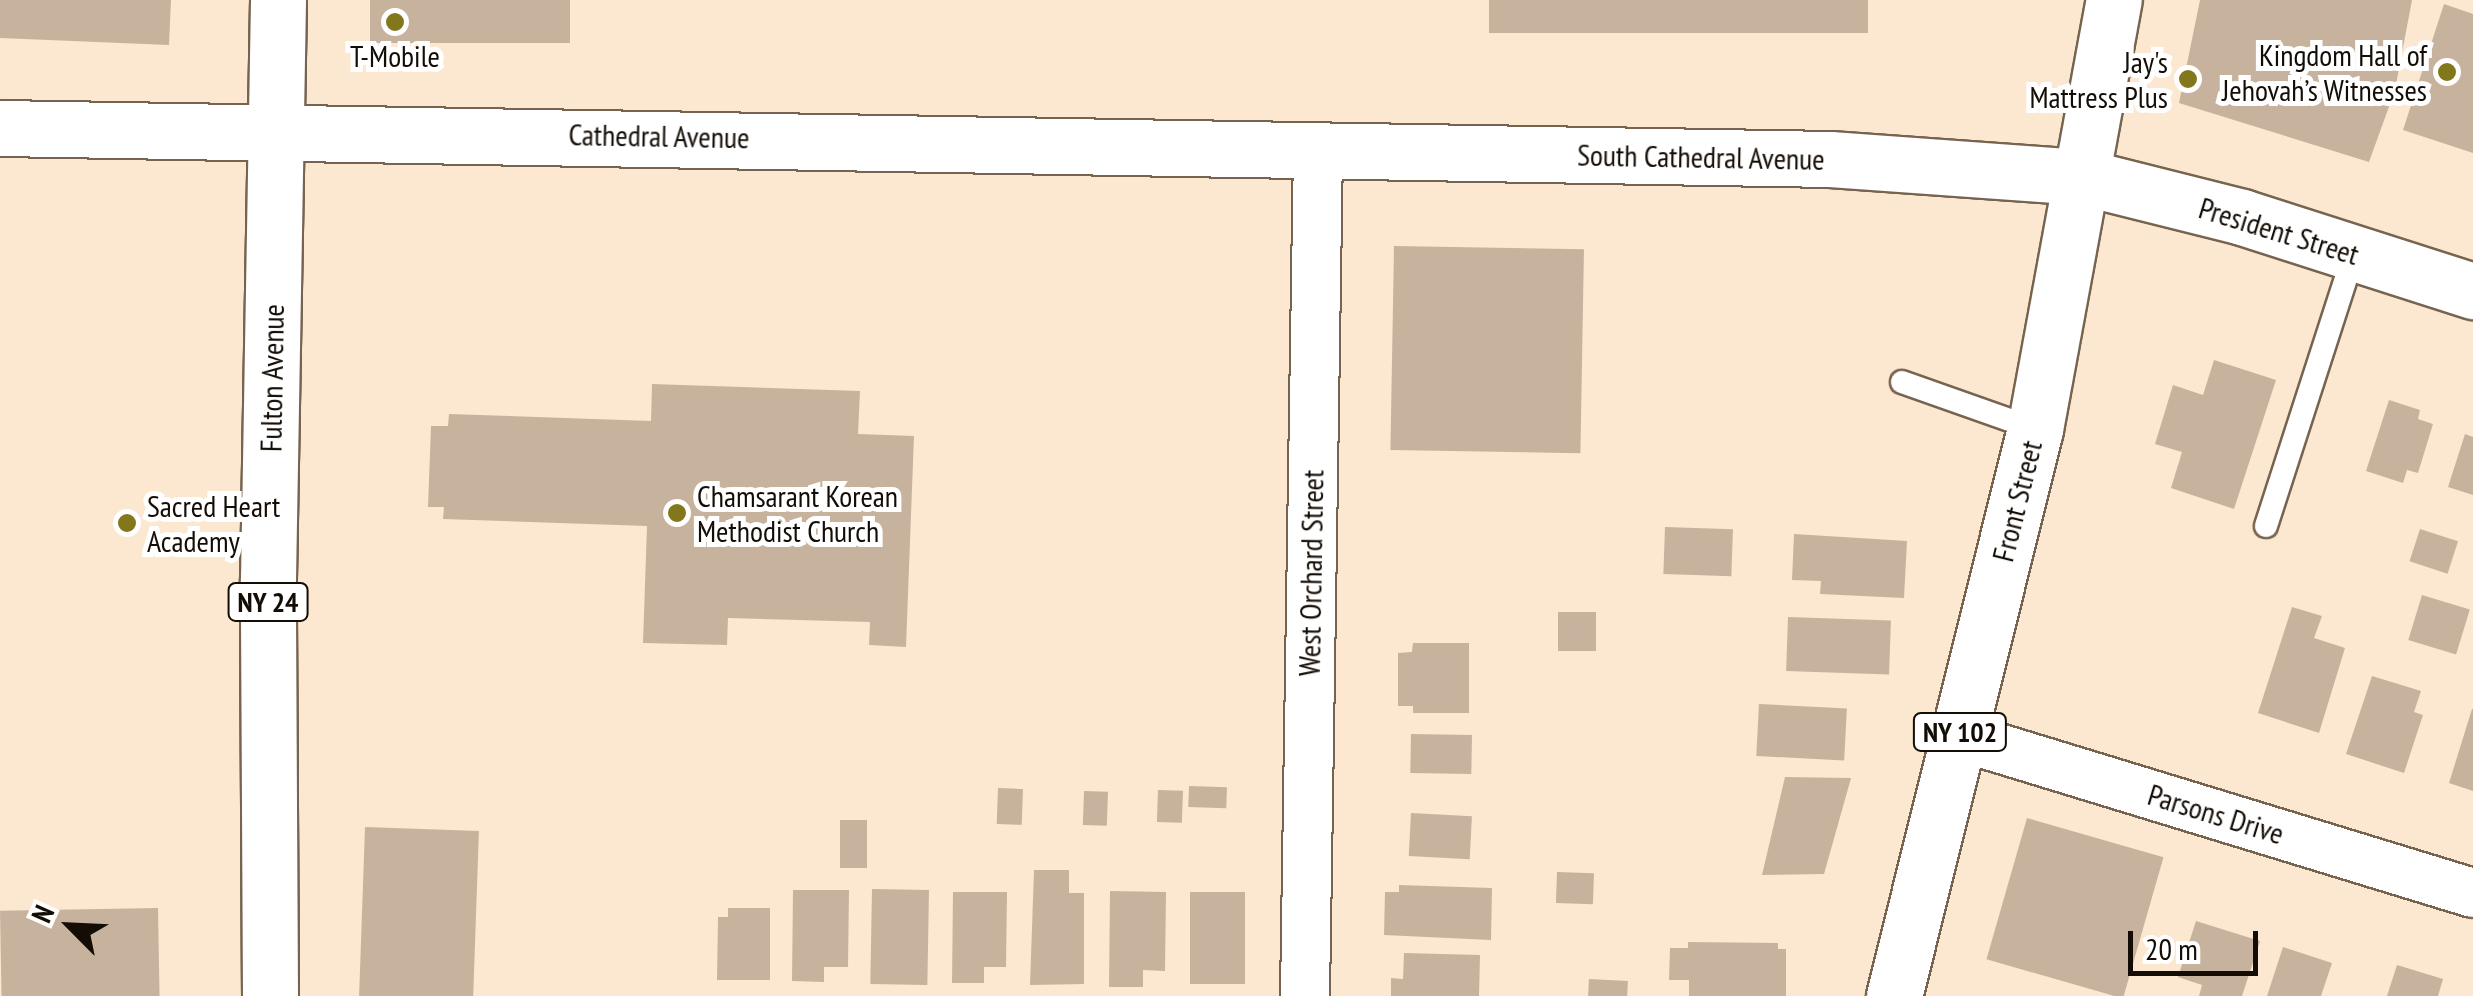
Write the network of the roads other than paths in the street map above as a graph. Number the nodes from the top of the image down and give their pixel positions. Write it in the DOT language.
graph roads {
  1 [pos="278,0"];
  2 [pos="2114,0"];
  3 [pos="0,128"];
  4 [pos="276,129"];
  5 [pos="1318,150"];
  6 [pos="2083,178"];
  7 [pos="2354,253"];
  8 [pos="2473,291"];
  9 [pos="1902,382"];
  10 [pos="2035,429"];
  11 [pos="2266,526"];
  12 [pos="1960,736"];
  13 [pos="2473,893"];
  14 [pos="270,996"];
  15 [pos="1305,996"];
  16 [pos="1894,996"];
  1 -- 4 [label="street, Fulton Avenue / NY 24"];
  2 -- 6 [label="street, Front Street / NY 102"];
  3 -- 4 [label="street, Cathedral Avenue"];
  4 -- 5 [label="street, Cathedral Avenue"];
  4 -- 14 [label="street, Fulton Avenue / NY 24"];
  5 -- 6 [label="street, South Cathedral Avenue"];
  5 -- 15 [label="street, West Orchard Street"];
  6 -- 7 [label="street, President Street"];
  6 -- 10 [label="street, Front Street / NY 102"];
  7 -- 8 [label="street, President Street"];
  7 -- 11 [label="lane"];
  9 -- 10 [label="lane"];
  10 -- 12 [label="street, Front Street / NY 102"];
  12 -- 13 [label="street, Parsons Drive"];
  12 -- 16 [label="street, Front Street / NY 102"];
}
